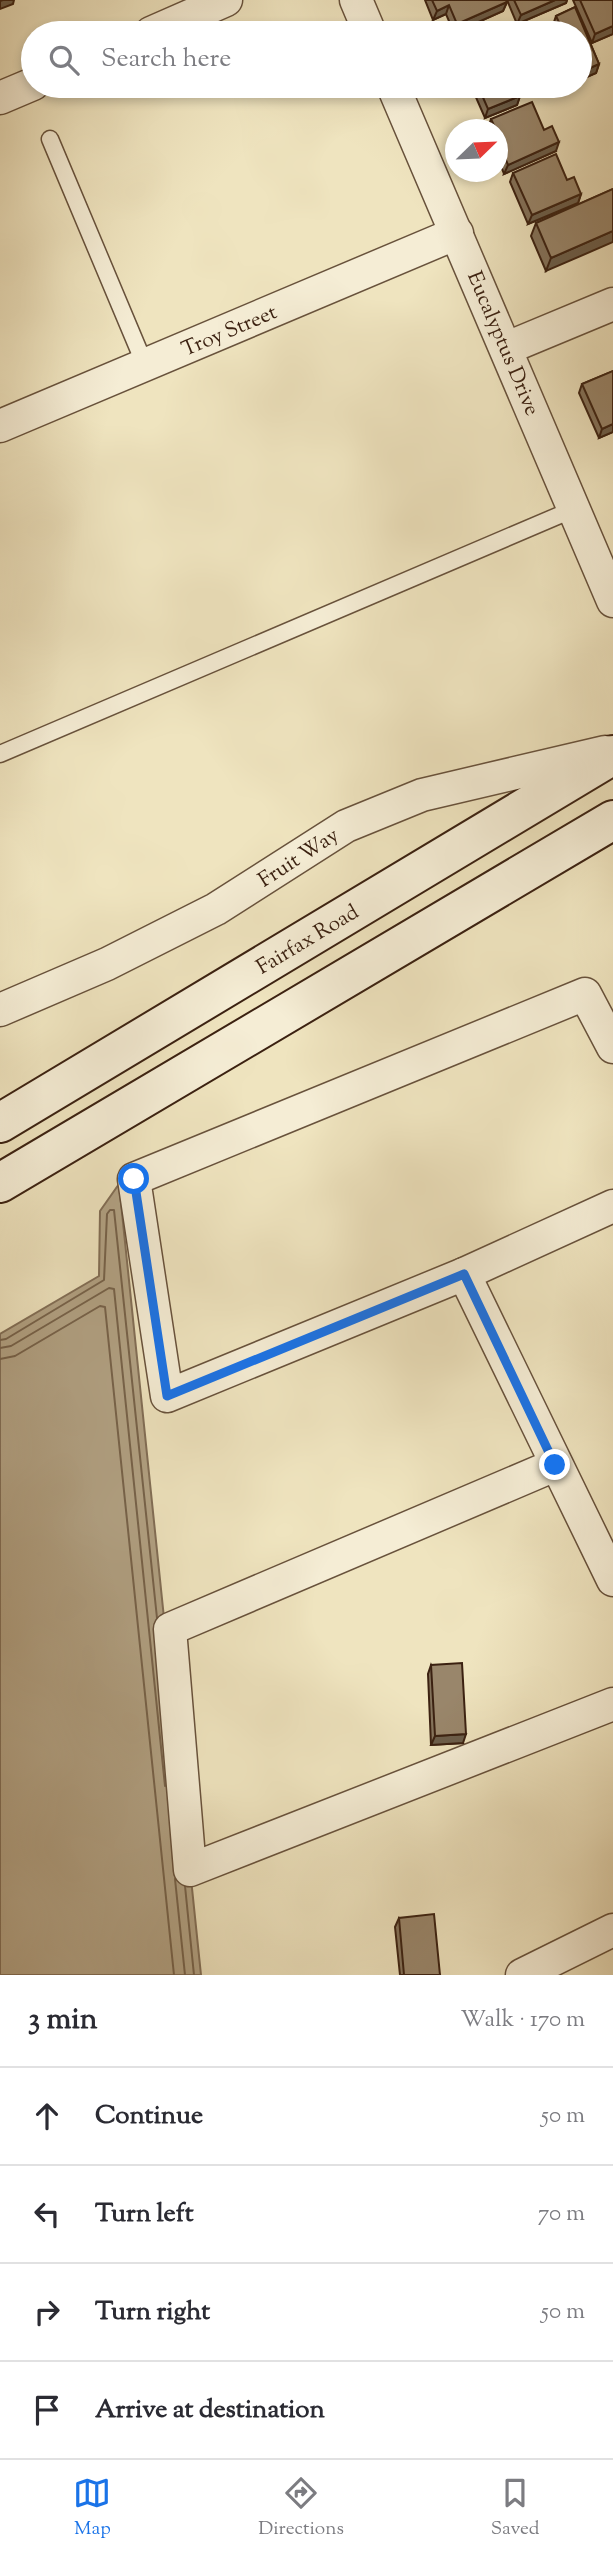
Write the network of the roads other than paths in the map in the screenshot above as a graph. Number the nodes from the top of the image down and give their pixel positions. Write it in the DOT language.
graph roads {
  1 [pos="226,0"];
  2 [pos="356,0"];
  3 [pos="178,21"];
  4 [pos="365,21"];
  5 [pos="21,89"];
  6 [pos="0,98"];
  7 [pos="398,98"];
  8 [pos="50,139"];
  9 [pos="457,233"];
  10 [pos="613,304"];
  11 [pos="507,348"];
  12 [pos="145,365"];
  13 [pos="0,426"];
  14 [pos="574,509"];
  15 [pos="604,556"];
  16 [pos="613,601"];
  17 [pos="613,752"];
  18 [pos="0,754"];
  19 [pos="613,820"];
  20 [pos="0,1010"];
  21 [pos="613,1047"];
  22 [pos="0,1123"];
  23 [pos="0,1183"];
  24 [pos="613,1206"];
  25 [pos="464,1274"];
  26 [pos="555,1465"];
  27 [pos="613,1580"];
  28 [pos="613,1703"];
  29 [pos="613,1930"];
  30 [pos="527,1974"];
  1 -- 3 [label="street"];
  2 -- 4 [label="street"];
  5 -- 6 [label="street"];
  7 -- 9 [label="street, Eucalyptus Drive"];
  8 -- 12 [label="lane"];
  9 -- 11 [label="street, Eucalyptus Drive"];
  9 -- 12 [label="street, Troy Street"];
  10 -- 11 [label="street"];
  11 -- 14 [label="street, Eucalyptus Drive"];
  12 -- 13 [label="street, Troy Street"];
  14 -- 15 [label="street, Eucalyptus Drive"];
  14 -- 18 [label="lane"];
  15 -- 16 [label="street, Eucalyptus Drive"];
  17 -- 20 [label="street, Fruit Way"];
  17 -- 22 [label="main road, Fairfax Road"];
  19 -- 23 [label="main road"];
  21 -- 25 [label="street"];
  24 -- 25 [label="street"];
  25 -- 26 [label="street"];
  26 -- 27 [label="street"];
  26 -- 28 [label="street"];
  29 -- 30 [label="street"];
}
